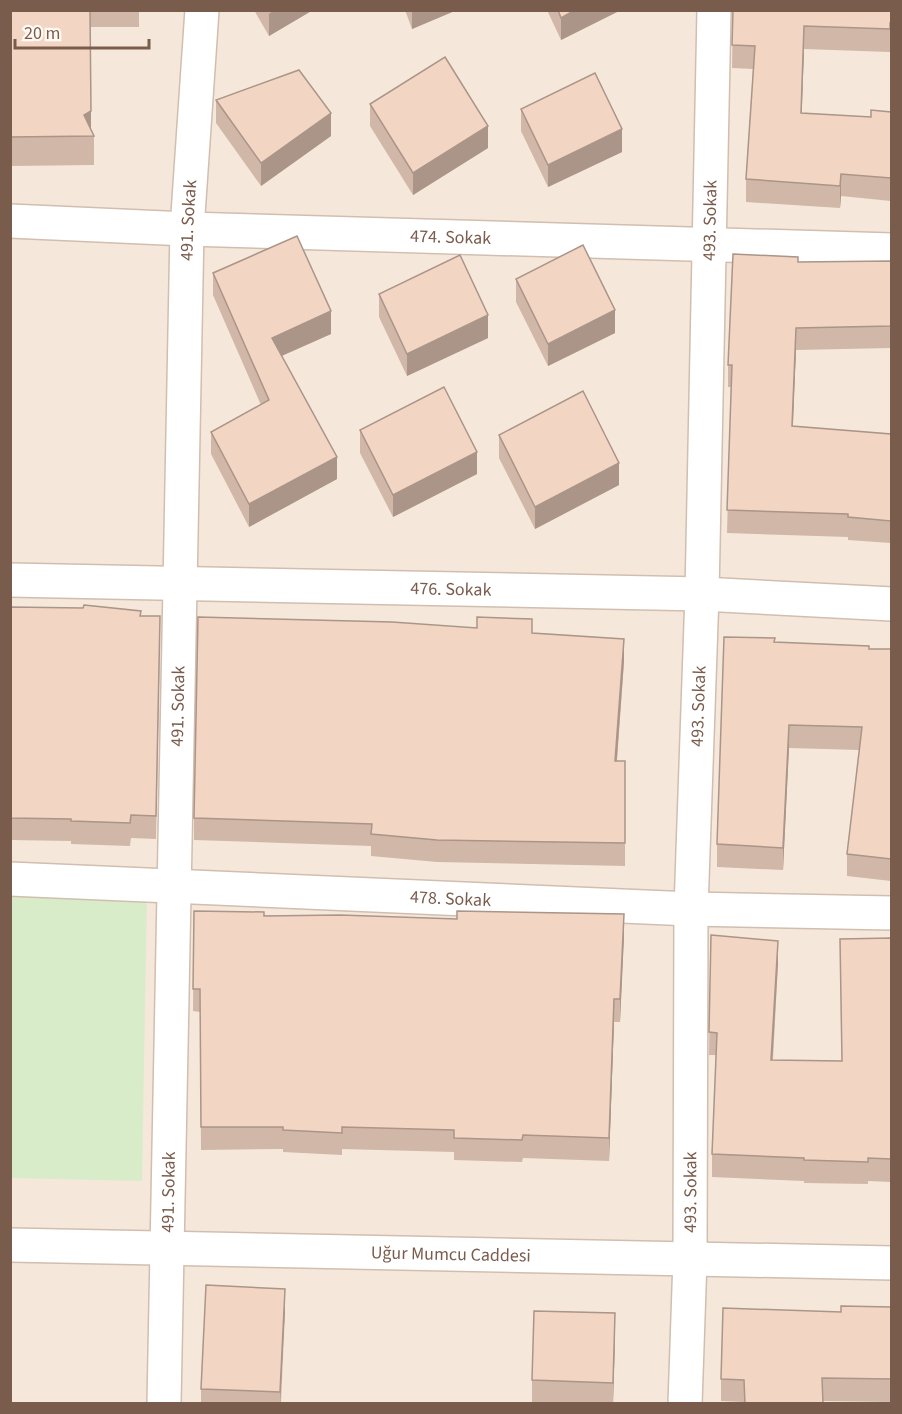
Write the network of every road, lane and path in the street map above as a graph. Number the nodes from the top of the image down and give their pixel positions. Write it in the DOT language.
graph roads {
  1 [pos="202,10"];
  2 [pos="714,10"];
  3 [pos="10,220"];
  4 [pos="187,229"];
  5 [pos="708,244"];
  6 [pos="891,249"];
  7 [pos="10,580"];
  8 [pos="179,583"];
  9 [pos="702,594"];
  10 [pos="891,604"];
  11 [pos="10,879"];
  12 [pos="175,885"];
  13 [pos="691,909"];
  14 [pos="891,913"];
  15 [pos="10,1245"];
  16 [pos="168,1248"];
  17 [pos="690,1259"];
  18 [pos="891,1263"];
  19 [pos="164,1404"];
  20 [pos="685,1404"];
  1 -- 4 [label="street, 491. Sokak"];
  2 -- 5 [label="street, 493. Sokak"];
  3 -- 4 [label="street, 474. Sokak"];
  4 -- 5 [label="street, 474. Sokak"];
  4 -- 8 [label="street, 491. Sokak"];
  5 -- 6 [label="street, 474. Sokak"];
  5 -- 9 [label="street, 493. Sokak"];
  7 -- 8 [label="street, 476. Sokak"];
  8 -- 9 [label="street, 476. Sokak"];
  8 -- 12 [label="street, 491. Sokak"];
  9 -- 10 [label="street, 476. Sokak"];
  9 -- 13 [label="street, 493. Sokak"];
  11 -- 12 [label="street, 478. Sokak"];
  12 -- 13 [label="street, 478. Sokak"];
  12 -- 16 [label="street, 491. Sokak"];
  13 -- 14 [label="street, 478. Sokak"];
  13 -- 17 [label="street, 493. Sokak"];
  15 -- 16 [label="street, Uğur Mumcu Caddesi"];
  16 -- 17 [label="street, Uğur Mumcu Caddesi"];
  16 -- 19 [label="street, 491. Sokak"];
  17 -- 18 [label="street, Uğur Mumcu Caddesi"];
  17 -- 20 [label="street, 493. Sokak"];
}
